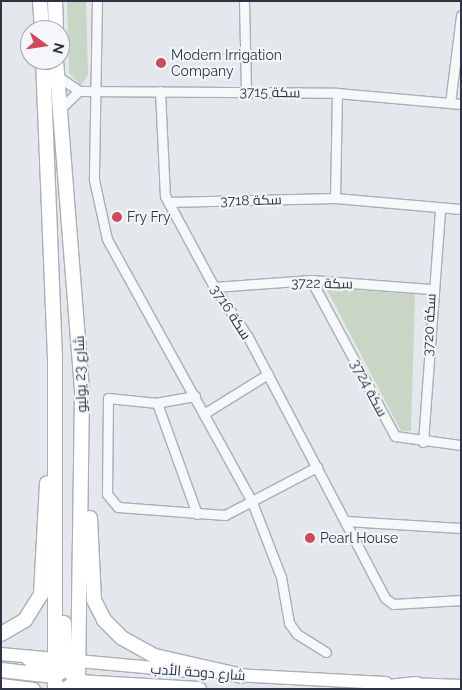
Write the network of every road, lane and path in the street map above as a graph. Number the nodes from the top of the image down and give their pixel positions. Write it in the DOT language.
graph roads {
  1 [pos="40,1"];
  2 [pos="55,1"];
  3 [pos="96,1"];
  4 [pos="244,1"];
  5 [pos="461,16"];
  6 [pos="41,20"];
  7 [pos="56,20"];
  8 [pos="43,70"];
  9 [pos="57,70"];
  10 [pos="57,76"];
  11 [pos="79,91"];
  12 [pos="97,91"];
  13 [pos="160,91"];
  14 [pos="246,91"];
  15 [pos="337,93"];
  16 [pos="450,104"];
  17 [pos="461,104"];
  18 [pos="57,111"];
  19 [pos="335,198"];
  20 [pos="168,202"];
  21 [pos="440,208"];
  22 [pos="461,209"];
  23 [pos="311,280"];
  24 [pos="214,287"];
  25 [pos="431,288"];
  26 [pos="54,290"];
  27 [pos="268,374"];
  28 [pos="82,394"];
  29 [pos="196,396"];
  30 [pos="156,403"];
  31 [pos="205,413"];
  32 [pos="422,442"];
  33 [pos="461,445"];
  34 [pos="317,467"];
  35 [pos="252,502"];
  36 [pos="197,514"];
  37 [pos="346,521"];
  38 [pos="461,528"];
  39 [pos="461,600"];
  40 [pos="1,634"];
  41 [pos="326,652"];
  42 [pos="1,654"];
  43 [pos="28,658"];
  44 [pos="67,664"];
  45 [pos="1,670"];
  46 [pos="242,676"];
  47 [pos="417,684"];
  48 [pos="1,685"];
  49 [pos="56,685"];
  50 [pos="81,686"];
  51 [pos="461,686"];
  52 [pos="34,689"];
  53 [pos="65,689"];
  54 [pos="199,689"];
  55 [pos="370,689"];
  1 -- 6 [label="main road"];
  2 -- 7 [label="main road"];
  3 -- 12 [label="street"];
  4 -- 14 [label="street"];
  5 -- 16 [label="street"];
  8 -- 26 [label="main road, شارع 23 يوليو"];
  9 -- 10 [label="main road, شارع 23 يوليو"];
  10 -- 11 [label="street"];
  10 -- 18 [label="main road, شارع 23 يوليو"];
  11 -- 12 [label="street, سكة 3715"];
  11 -- 18 [label="street"];
  12 -- 13 [label="street, سكة 3715"];
  12 -- 29 [label="street"];
  13 -- 14 [label="street, سكة 3715"];
  13 -- 20 [label="street, سكة 3716"];
  14 -- 15 [label="street, سكة 3715"];
  15 -- 16 [label="street, سكة 3715"];
  15 -- 19 [label="street"];
  16 -- 17 [label="street, سكة 3715"];
  18 -- 28 [label="main road, شارع 23 يوليو"];
  19 -- 20 [label="street, سكة 3718"];
  19 -- 21 [label="street, سكة 3718"];
  20 -- 24 [label="street, سكة 3716"];
  21 -- 22 [label="street, سكة 3718"];
  21 -- 25 [label="street, سكة 3720"];
  23 -- 24 [label="street, سكة 3722"];
  23 -- 25 [label="street, سكة 3722"];
  23 -- 32 [label="street, سكة 3724"];
  24 -- 27 [label="street, سكة 3716"];
  25 -- 32 [label="street, سكة 3720"];
  26 -- 40 [label="main road"];
  26 -- 44 [label="main road, شارع 23 يوليو"];
  27 -- 31 [label="street"];
  27 -- 34 [label="street, سكة 3716"];
  28 -- 44 [label="main road, شارع 23 يوليو"];
  28 -- 46 [label="main road"];
  29 -- 30 [label="street"];
  29 -- 31 [label="street"];
  30 -- 36 [label="street"];
  30 -- 36 [label="street"];
  31 -- 35 [label="street"];
  32 -- 33 [label="street, سكة 3724"];
  34 -- 35 [label="street"];
  34 -- 37 [label="street, سكة 3716"];
  35 -- 36 [label="street"];
  35 -- 41 [label="street"];
  37 -- 38 [label="street"];
  37 -- 39 [label="street, سكة 3716"];
  42 -- 43 [label="main road, شارع دوحة الأدب"];
  43 -- 44 [label="main road, شارع دوحة الأدب"];
  43 -- 49 [label="main road"];
  44 -- 46 [label="main road, شارع دوحة الأدب"];
  44 -- 49 [label="main road"];
  44 -- 50 [label="main road"];
  45 -- 49 [label="main road"];
  46 -- 47 [label="main road, شارع دوحة الأدب"];
  47 -- 51 [label="main road, شارع دوحة الأدب"];
  47 -- 55 [label="main road"];
  48 -- 52 [label="main road"];
  50 -- 53 [label="main road"];
  50 -- 54 [label="main road"];
}
